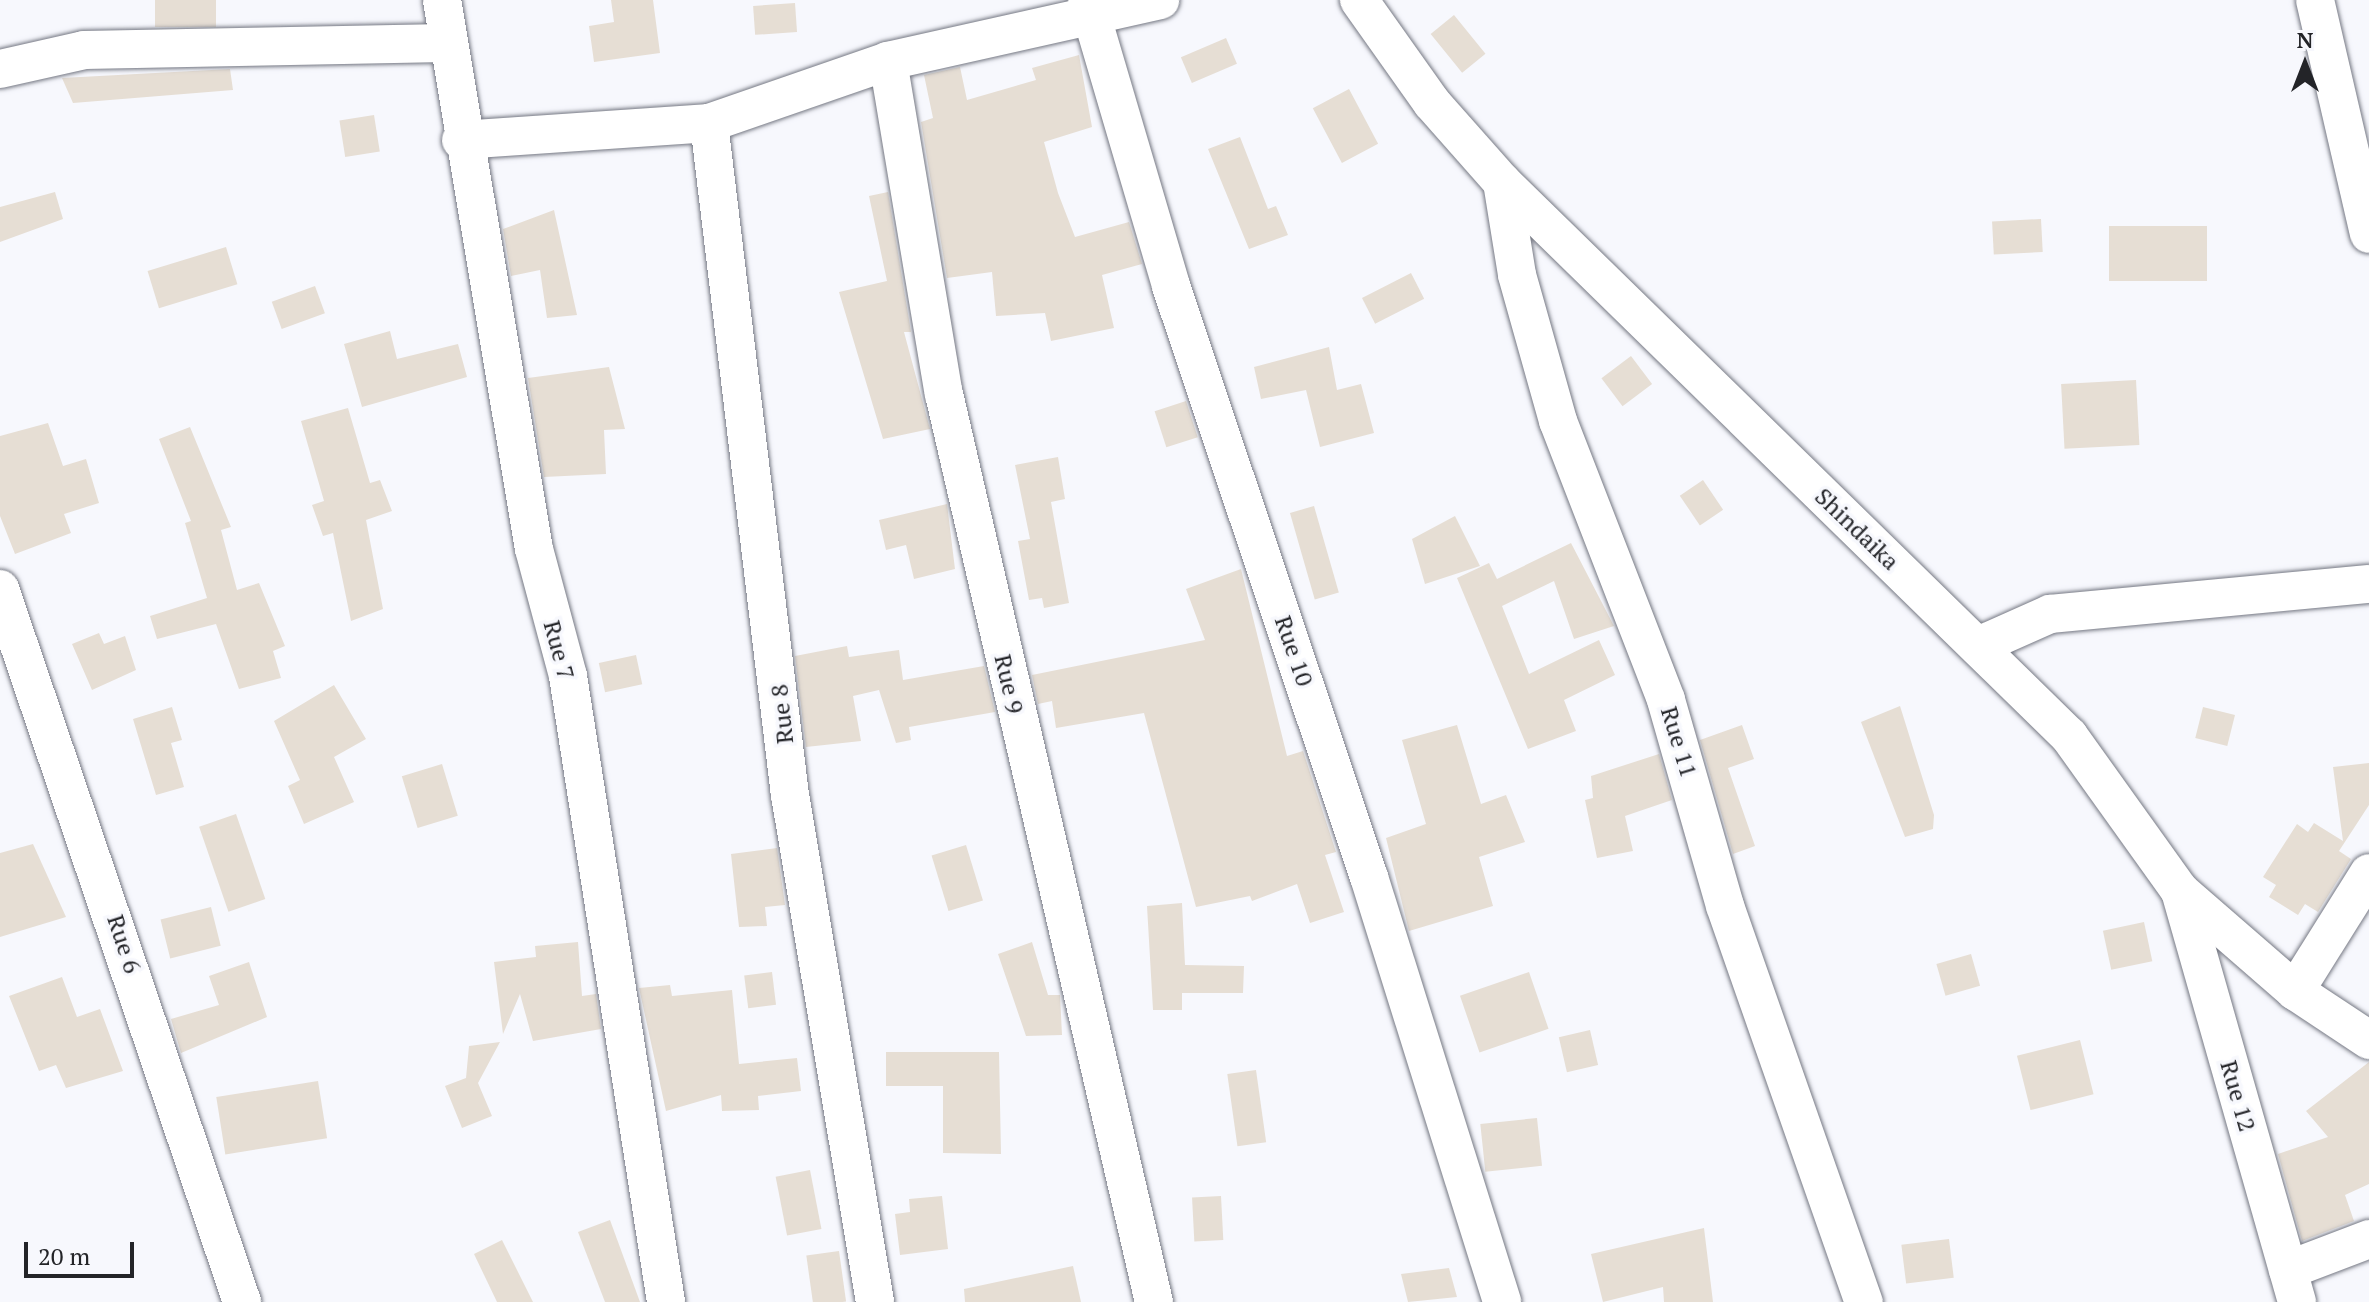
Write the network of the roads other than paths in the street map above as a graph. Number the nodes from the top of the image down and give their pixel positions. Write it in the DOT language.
graph roads {
  1 [pos="442,0"];
  2 [pos="1160,0"];
  3 [pos="1359,0"];
  4 [pos="2315,0"];
  5 [pos="1089,7"];
  6 [pos="446,43"];
  7 [pos="888,61"];
  8 [pos="0,69"];
  9 [pos="709,123"];
  10 [pos="461,140"];
  11 [pos="2360,157"];
  12 [pos="1502,182"];
  13 [pos="2369,234"];
  14 [pos="2369,584"];
  15 [pos="0,589"];
  16 [pos="1978,646"];
  17 [pos="2369,873"];
  18 [pos="2180,891"];
  19 [pos="2295,991"];
  20 [pos="2369,1040"];
  21 [pos="2369,1239"];
  22 [pos="2292,1286"];
  23 [pos="242,1302"];
  24 [pos="666,1302"];
  25 [pos="875,1302"];
  26 [pos="1154,1302"];
  27 [pos="1502,1302"];
  28 [pos="1864,1302"];
  1 -- 6 [label="street, Rue 7"];
  2 -- 5 [label="street"];
  3 -- 12 [label="street, Shindaika"];
  4 -- 11 [label="street"];
  5 -- 7 [label="street"];
  5 -- 27 [label="street, Rue 10"];
  6 -- 8 [label="street"];
  6 -- 10 [label="street, Rue 7"];
  7 -- 9 [label="street"];
  7 -- 26 [label="street, Rue 9"];
  9 -- 10 [label="street"];
  9 -- 25 [label="street, Rue 8"];
  10 -- 24 [label="street, Rue 7"];
  11 -- 13 [label="street"];
  12 -- 16 [label="street, Shindaika"];
  12 -- 28 [label="street, Rue 11"];
  14 -- 16 [label="street"];
  15 -- 23 [label="street, Rue 6"];
  16 -- 18 [label="street, Shindaika"];
  17 -- 19 [label="street"];
  18 -- 19 [label="street, Shindaika"];
  18 -- 22 [label="street, Rue 12"];
  19 -- 20 [label="street, Shindaika"];
  21 -- 22 [label="street"];
}
